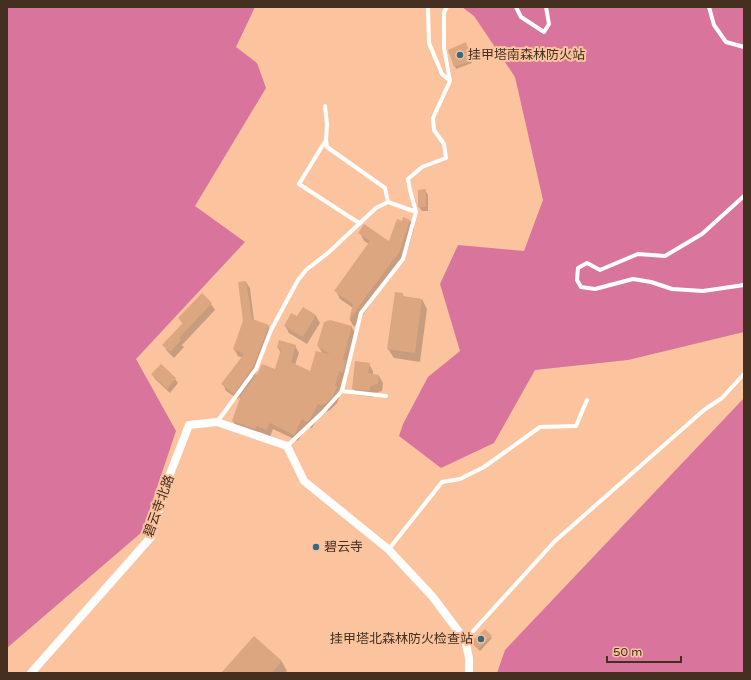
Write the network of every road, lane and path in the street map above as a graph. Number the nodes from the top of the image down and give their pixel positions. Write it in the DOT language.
graph roads {
  1 [pos="428,7"];
  2 [pos="447,7"];
  3 [pos="516,7"];
  4 [pos="546,7"];
  5 [pos="709,7"];
  6 [pos="744,47"];
  7 [pos="450,81"];
  8 [pos="325,106"];
  9 [pos="326,140"];
  10 [pos="744,196"];
  11 [pos="388,202"];
  12 [pos="416,212"];
  13 [pos="359,223"];
  14 [pos="744,286"];
  15 [pos="744,374"];
  16 [pos="342,391"];
  17 [pos="386,396"];
  18 [pos="587,400"];
  19 [pos="217,422"];
  20 [pos="287,446"];
  21 [pos="388,549"];
  22 [pos="465,640"];
  23 [pos="31,673"];
  24 [pos="469,673"];
  1 -- 7 [label="lane"];
  2 -- 7 [label="lane"];
  3 -- 4 [label="lane"];
  5 -- 6 [label="lane"];
  7 -- 12 [label="lane"];
  8 -- 9 [label="lane"];
  9 -- 11 [label="lane"];
  9 -- 13 [label="lane"];
  10 -- 14 [label="lane"];
  11 -- 12 [label="lane"];
  11 -- 13 [label="lane"];
  12 -- 16 [label="lane"];
  13 -- 19 [label="lane"];
  15 -- 22 [label="lane"];
  16 -- 17 [label="lane"];
  16 -- 20 [label="lane"];
  18 -- 21 [label="lane"];
  19 -- 20 [label="street, 碧云寺北路"];
  19 -- 23 [label="street, 碧云寺北路"];
  20 -- 21 [label="street"];
  21 -- 22 [label="street"];
  22 -- 24 [label="street"];
}
